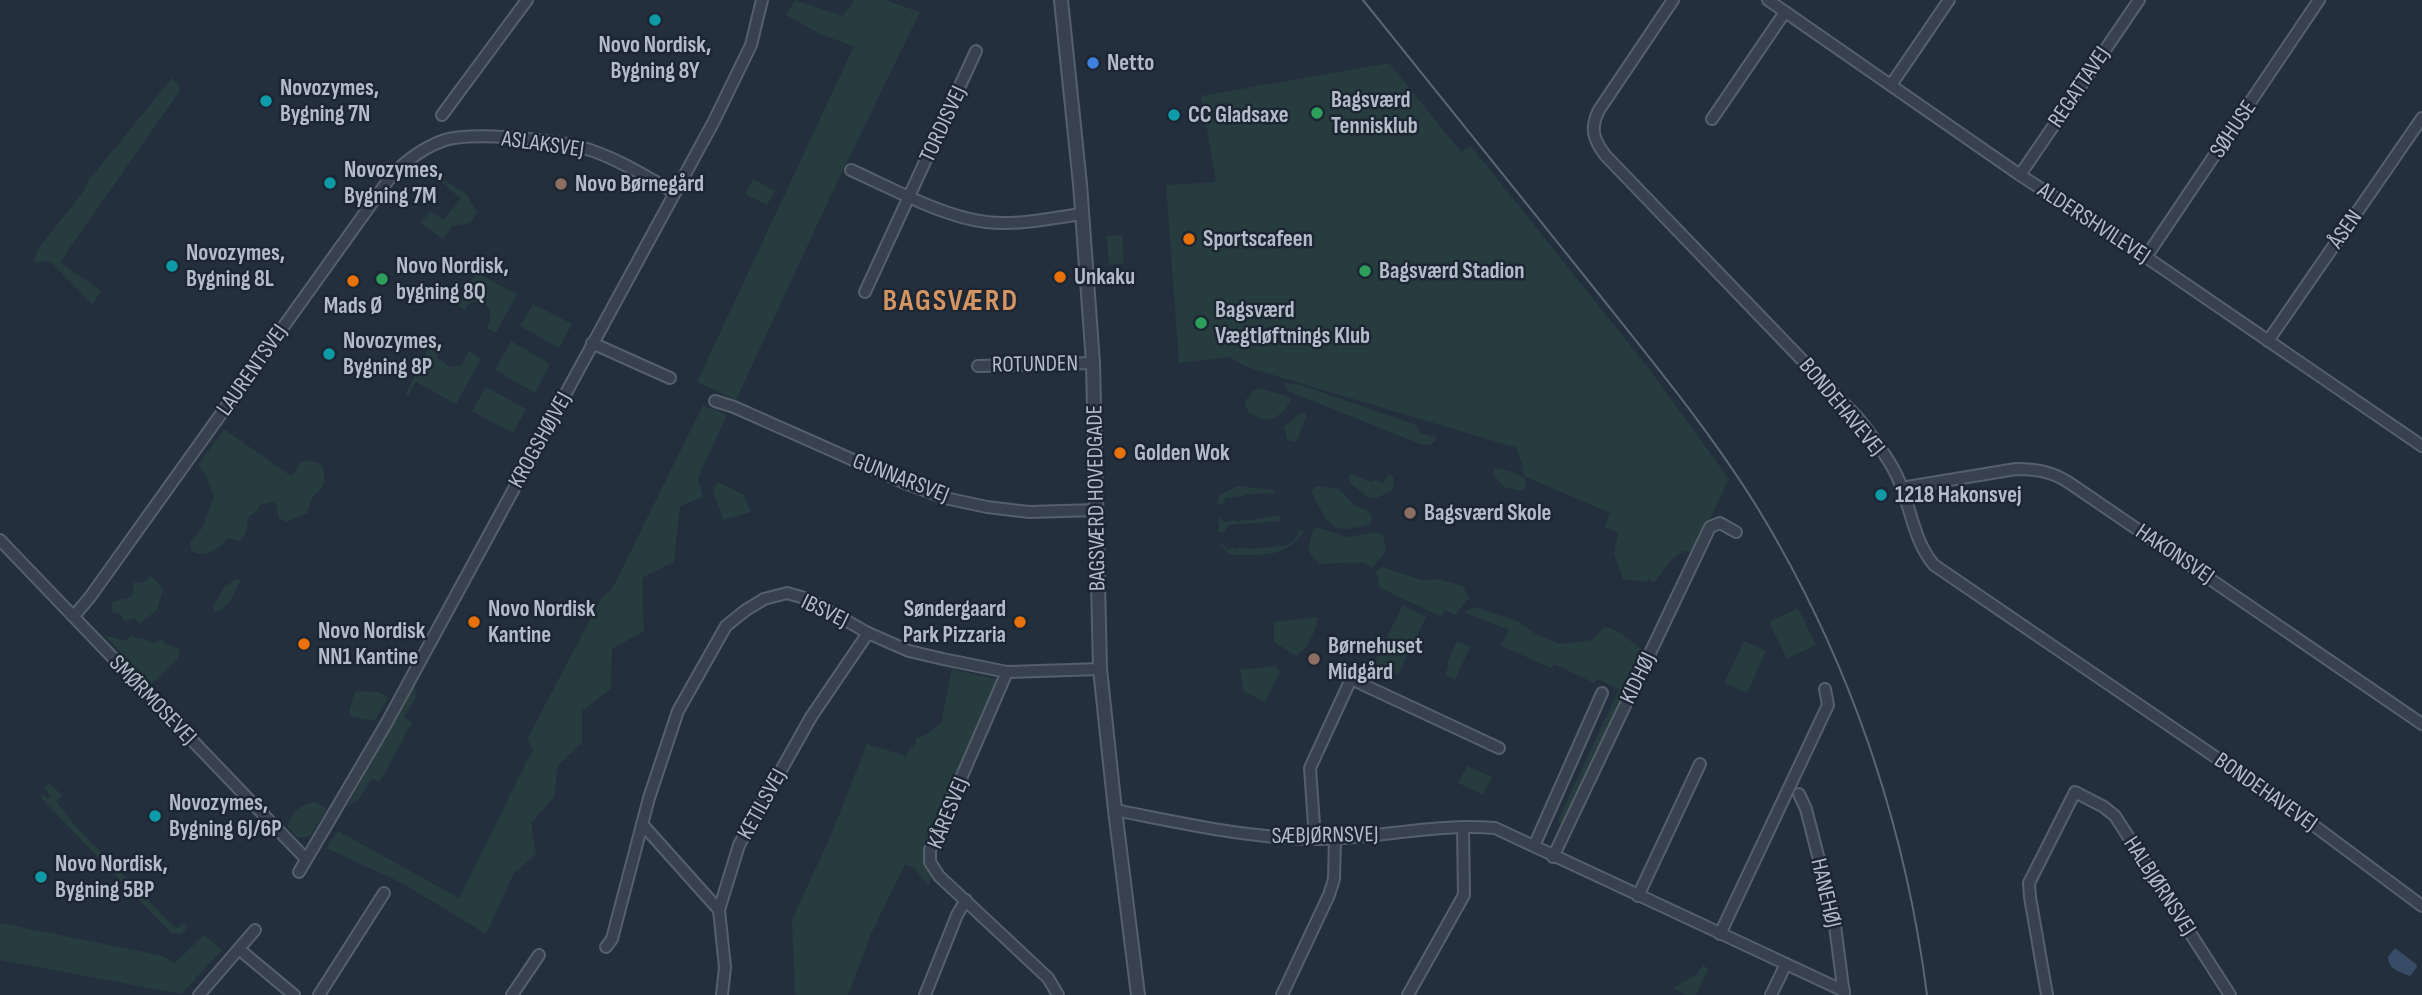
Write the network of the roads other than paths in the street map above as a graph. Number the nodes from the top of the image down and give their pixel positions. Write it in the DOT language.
graph roads {
  1 [pos="527,0"];
  2 [pos="762,0"];
  3 [pos="1061,0"];
  4 [pos="1673,0"];
  5 [pos="1768,0"];
  6 [pos="1949,0"];
  7 [pos="2138,0"];
  8 [pos="2319,0"];
  9 [pos="1785,12"];
  10 [pos="976,51"];
  11 [pos="1891,85"];
  12 [pos="442,115"];
  13 [pos="2422,118"];
  14 [pos="1712,119"];
  15 [pos="445,140"];
  16 [pos="851,170"];
  17 [pos="2020,175"];
  18 [pos="674,192"];
  19 [pos="909,196"];
  20 [pos="1082,214"];
  21 [pos="2146,257"];
  22 [pos="865,292"];
  23 [pos="2268,341"];
  24 [pos="592,343"];
  25 [pos="1093,363"];
  26 [pos="978,366"];
  27 [pos="670,378"];
  28 [pos="715,401"];
  29 [pos="2422,446"];
  30 [pos="1901,488"];
  31 [pos="1097,510"];
  32 [pos="1736,533"];
  33 [pos="0,540"];
  34 [pos="74,616"];
  35 [pos="868,633"];
  36 [pos="1100,669"];
  37 [pos="1007,671"];
  38 [pos="1825,689"];
  39 [pos="1602,693"];
  40 [pos="2422,724"];
  41 [pos="1499,748"];
  42 [pos="1700,764"];
  43 [pos="1799,794"];
  44 [pos="1115,810"];
  45 [pos="642,824"];
  46 [pos="1463,827"];
  47 [pos="1335,838"];
  48 [pos="1315,839"];
  49 [pos="1534,846"];
  50 [pos="1553,857"];
  51 [pos="306,859"];
  52 [pos="299,872"];
  53 [pos="384,893"];
  54 [pos="1638,896"];
  55 [pos="966,900"];
  56 [pos="2422,906"];
  57 [pos="719,910"];
  58 [pos="256,930"];
  59 [pos="1720,934"];
  60 [pos="606,947"];
  61 [pos="240,950"];
  62 [pos="538,955"];
  63 [pos="1786,964"];
  64 [pos="1844,993"];
  65 [pos="199,995"];
  66 [pos="294,995"];
  67 [pos="318,995"];
  68 [pos="512,995"];
  69 [pos="722,995"];
  70 [pos="925,995"];
  71 [pos="1058,995"];
  72 [pos="1138,995"];
  73 [pos="1282,995"];
  74 [pos="1408,995"];
  75 [pos="1771,995"];
  76 [pos="2048,995"];
  77 [pos="2230,995"];
  1 -- 12 [label="street"];
  2 -- 18 [label="street, KROGSHØJVEJ"];
  3 -- 20 [label="street, BAGSVÆRD HOVEDGADE"];
  4 -- 30 [label="street, BONDEHAVEVEJ"];
  5 -- 9 [label="street, ALDERSHVILEVEJ"];
  6 -- 11 [label="street"];
  7 -- 17 [label="street, REGATTAVEJ"];
  8 -- 21 [label="street, SØHUSE"];
  9 -- 11 [label="street, ALDERSHVILEVEJ"];
  9 -- 14 [label="street"];
  10 -- 19 [label="street, TORDISVEJ"];
  11 -- 17 [label="street, ALDERSHVILEVEJ"];
  13 -- 23 [label="street, ÅSEN"];
  15 -- 18 [label="street, ASLAKSVEJ"];
  15 -- 34 [label="street, LAURENTSVEJ"];
  16 -- 19 [label="street"];
  17 -- 21 [label="street, ALDERSHVILEVEJ"];
  18 -- 24 [label="street, KROGSHØJVEJ"];
  19 -- 20 [label="street"];
  19 -- 22 [label="street, TORDISVEJ"];
  20 -- 25 [label="street, BAGSVÆRD HOVEDGADE"];
  21 -- 23 [label="street, ALDERSHVILEVEJ"];
  23 -- 29 [label="street, ALDERSHVILEVEJ"];
  24 -- 27 [label="street"];
  24 -- 51 [label="street, KROGSHØJVEJ"];
  25 -- 26 [label="street, ROTUNDEN"];
  25 -- 31 [label="street, BAGSVÆRD HOVEDGADE"];
  28 -- 31 [label="street, GUNNARSVEJ"];
  30 -- 40 [label="street, HAKONSVEJ"];
  30 -- 56 [label="street, BONDEHAVEVEJ"];
  31 -- 36 [label="street, BAGSVÆRD HOVEDGADE"];
  32 -- 50 [label="street, KIDHØJ"];
  33 -- 34 [label="street, SMØRMOSEVEJ"];
  34 -- 51 [label="street, SMØRMOSEVEJ"];
  35 -- 37 [label="street, IBSVEJ"];
  35 -- 45 [label="street, IBSVEJ"];
  35 -- 57 [label="street, KETILSVEJ"];
  36 -- 37 [label="street, IBSVEJ"];
  36 -- 44 [label="street, BAGSVÆRD HOVEDGADE"];
  37 -- 55 [label="street, KÅRESVEJ"];
  38 -- 59 [label="street"];
  39 -- 49 [label="street"];
  41 -- 48 [label="street"];
  42 -- 54 [label="street"];
  43 -- 64 [label="street, HANEHØJ"];
  44 -- 48 [label="street, SÆBJØRNSVEJ"];
  44 -- 72 [label="street, BAGSVÆRD HOVEDGADE"];
  45 -- 57 [label="street"];
  45 -- 60 [label="street, IBSVEJ"];
  46 -- 47 [label="street, SÆBJØRNSVEJ"];
  46 -- 49 [label="street, SÆBJØRNSVEJ"];
  46 -- 74 [label="street"];
  47 -- 48 [label="street, SÆBJØRNSVEJ"];
  47 -- 73 [label="street"];
  49 -- 50 [label="street, SÆBJØRNSVEJ"];
  50 -- 54 [label="street, SÆBJØRNSVEJ"];
  51 -- 52 [label="street, KROGSHØJVEJ"];
  53 -- 67 [label="street"];
  54 -- 59 [label="street, SÆBJØRNSVEJ"];
  55 -- 70 [label="street"];
  55 -- 71 [label="street, KÅRESVEJ"];
  57 -- 69 [label="street, KETILSVEJ"];
  58 -- 61 [label="street"];
  59 -- 63 [label="street, SÆBJØRNSVEJ"];
  61 -- 65 [label="street"];
  61 -- 66 [label="street"];
  62 -- 68 [label="street"];
  63 -- 64 [label="street, SÆBJØRNSVEJ"];
  63 -- 75 [label="street"];
  76 -- 77 [label="street, HALBJØRNSVEJ"];
}
